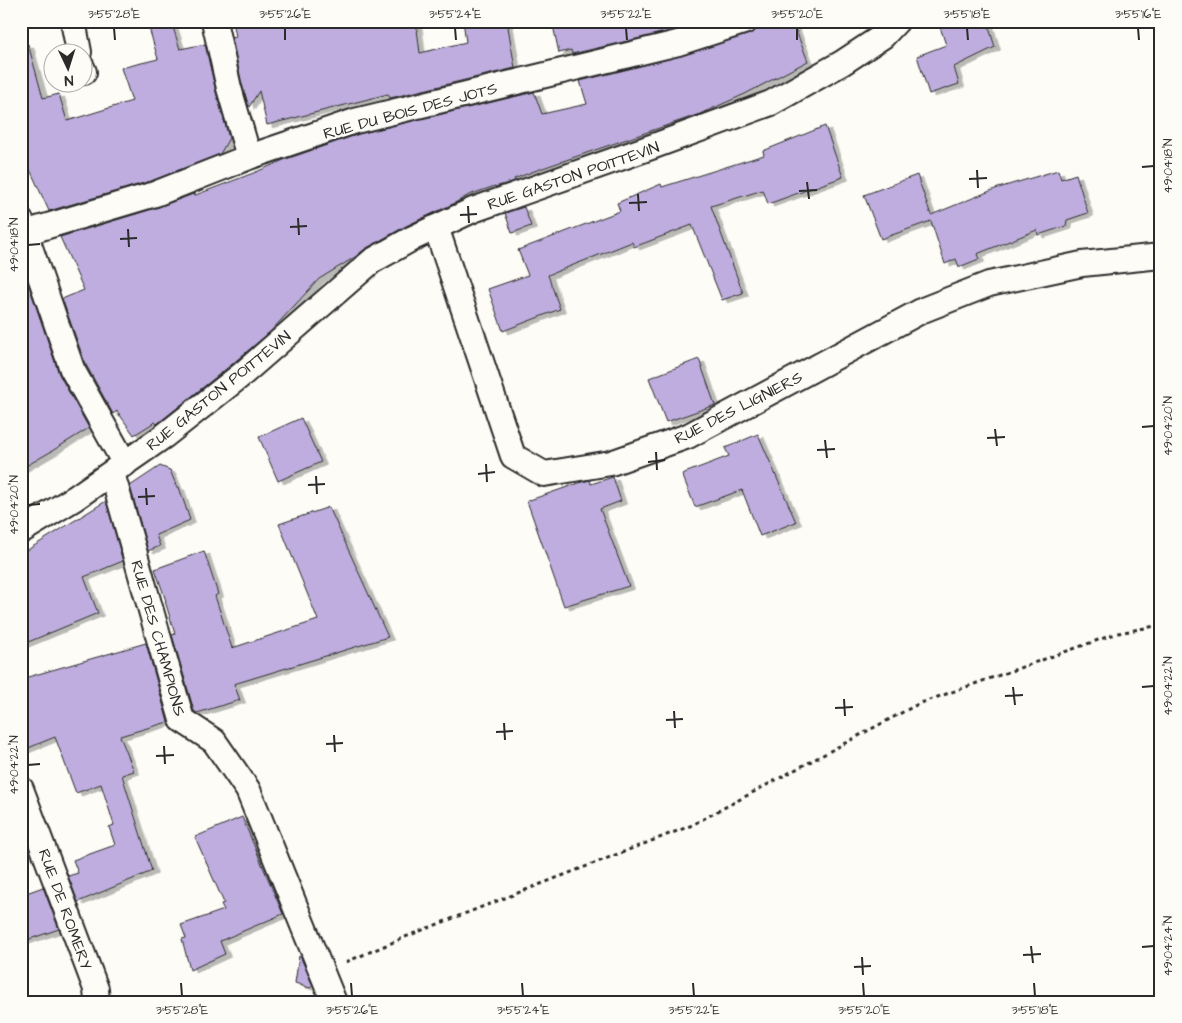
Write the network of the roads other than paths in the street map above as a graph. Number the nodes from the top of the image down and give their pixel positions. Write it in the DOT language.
graph roads {
  1 [pos="73,21"];
  2 [pos="214,21"];
  3 [pos="746,21"];
  4 [pos="897,21"];
  5 [pos="77,42"];
  6 [pos="249,158"];
  7 [pos="436,227"];
  8 [pos="22,229"];
  9 [pos="1161,256"];
  10 [pos="118,469"];
  11 [pos="21,531"];
  12 [pos="21,788"];
  13 [pos="333,1001"];
  14 [pos="97,1002"];
  1 -- 5 [label="street"];
  2 -- 6 [label="street"];
  3 -- 6 [label="street, RUE DU BOIS DES JOTS"];
  4 -- 7 [label="street, RUE GASTON POITTEVIN"];
  6 -- 8 [label="street, RUE DU BOIS DES JOTS"];
  7 -- 9 [label="street, RUE DES LIGNIERS"];
  7 -- 10 [label="street, RUE GASTON POITTEVIN"];
  8 -- 10 [label="street, RUE DES CHAMPIONS"];
  10 -- 11 [label="street, RUE GASTON POITTEVIN"];
  10 -- 13 [label="street, RUE DES CHAMPIONS"];
  12 -- 14 [label="street, RUE DE ROMERY"];
}
